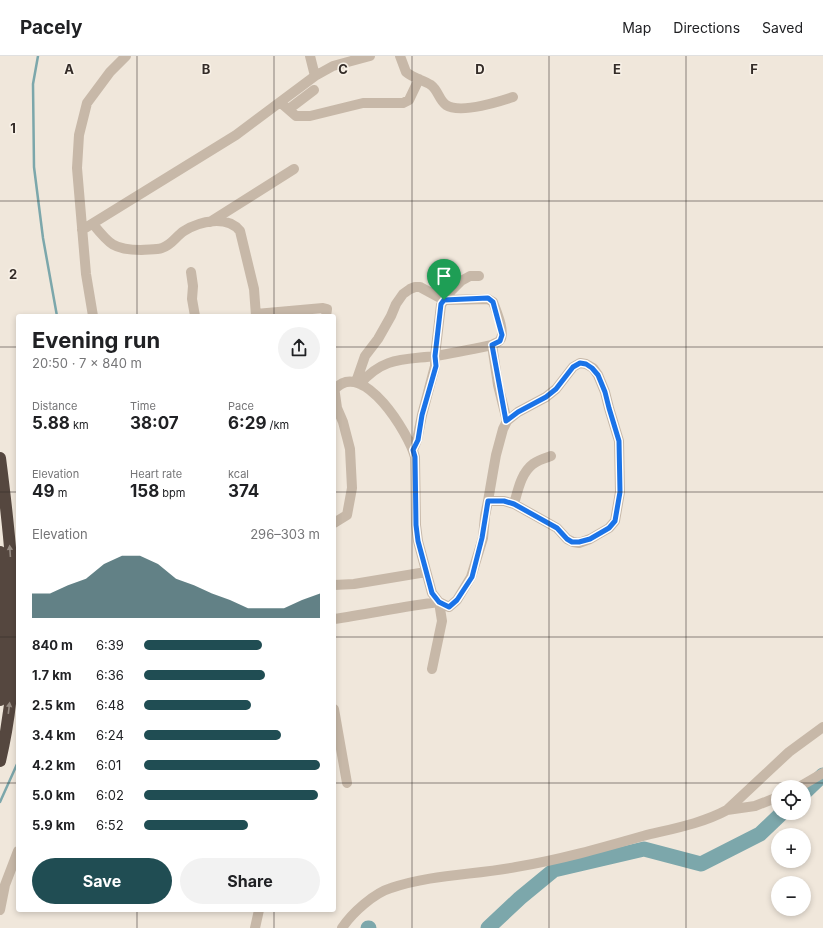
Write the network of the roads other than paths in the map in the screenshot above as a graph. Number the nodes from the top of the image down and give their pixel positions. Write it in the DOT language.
graph roads {
  1 [pos="126,56"];
  2 [pos="310,56"];
  3 [pos="370,56"];
  4 [pos="400,56"];
  5 [pos="315,76"];
  6 [pos="420,79"];
  7 [pos="314,90"];
  8 [pos="513,97"];
  9 [pos="285,106"];
  10 [pos="294,169"];
  11 [pos="210,222"];
  12 [pos="93,224"];
  13 [pos="82,230"];
  14 [pos="191,272"];
  15 [pos="479,276"];
  16 [pos="444,300"];
  17 [pos="93,314"];
  18 [pos="195,314"];
  19 [pos="256,314"];
  20 [pos="266,314"];
  21 [pos="326,314"];
  22 [pos="492,345"];
  23 [pos="435,356"];
  24 [pos="358,383"];
  25 [pos="336,387"];
  26 [pos="336,408"];
  27 [pos="506,421"];
  28 [pos="339,422"];
  29 [pos="413,450"];
  30 [pos="551,456"];
  31 [pos="0,458"];
  32 [pos="488,501"];
  33 [pos="514,504"];
  34 [pos="336,522"];
  35 [pos="0,552"];
  36 [pos="426,572"];
  37 [pos="336,585"];
  38 [pos="439,602"];
  39 [pos="336,619"];
  40 [pos="432,669"];
  41 [pos="0,700"];
  42 [pos="336,720"];
  43 [pos="823,727"];
  44 [pos="0,760"];
  45 [pos="823,773"];
  46 [pos="811,780"];
  47 [pos="347,783"];
  48 [pos="771,800"];
  49 [pos="727,810"];
  50 [pos="16,856"];
  51 [pos="0,910"];
  52 [pos="259,912"];
  53 [pos="255,928"];
  54 [pos="342,928"];
  1 -- 13 [label="street"];
  2 -- 5 [label="street"];
  3 -- 5 [label="street"];
  4 -- 6 [label="street"];
  5 -- 9 [label="street"];
  6 -- 8 [label="street"];
  6 -- 9 [label="street"];
  7 -- 9 [label="street"];
  9 -- 12 [label="street"];
  10 -- 11 [label="street"];
  11 -- 12 [label="street"];
  11 -- 19 [label="street"];
  12 -- 13 [label="street"];
  13 -- 17 [label="street"];
  14 -- 18 [label="street"];
  15 -- 16 [label="street"];
  16 -- 22 [label="street"];
  16 -- 23 [label="street"];
  16 -- 24 [label="street"];
  20 -- 21 [label="street"];
  22 -- 23 [label="street"];
  22 -- 27 [label="street"];
  23 -- 24 [label="street"];
  23 -- 29 [label="street"];
  24 -- 25 [label="street"];
  24 -- 29 [label="street"];
  26 -- 28 [label="street"];
  27 -- 32 [label="street"];
  27 -- 33 [label="street"];
  28 -- 34 [label="street"];
  29 -- 36 [label="street"];
  30 -- 33 [label="street"];
  44 -- 31 [label="highway, one-way"];
  32 -- 33 [label="street"];
  32 -- 38 [label="street"];
  35 -- 41 [label="highway"];
  36 -- 37 [label="street"];
  36 -- 38 [label="street"];
  38 -- 39 [label="street"];
  38 -- 40 [label="street"];
  42 -- 47 [label="street"];
  43 -- 49 [label="street"];
  45 -- 46 [label="street"];
  48 -- 49 [label="street"];
  49 -- 54 [label="street"];
  50 -- 51 [label="street"];
  52 -- 53 [label="street"];
}
